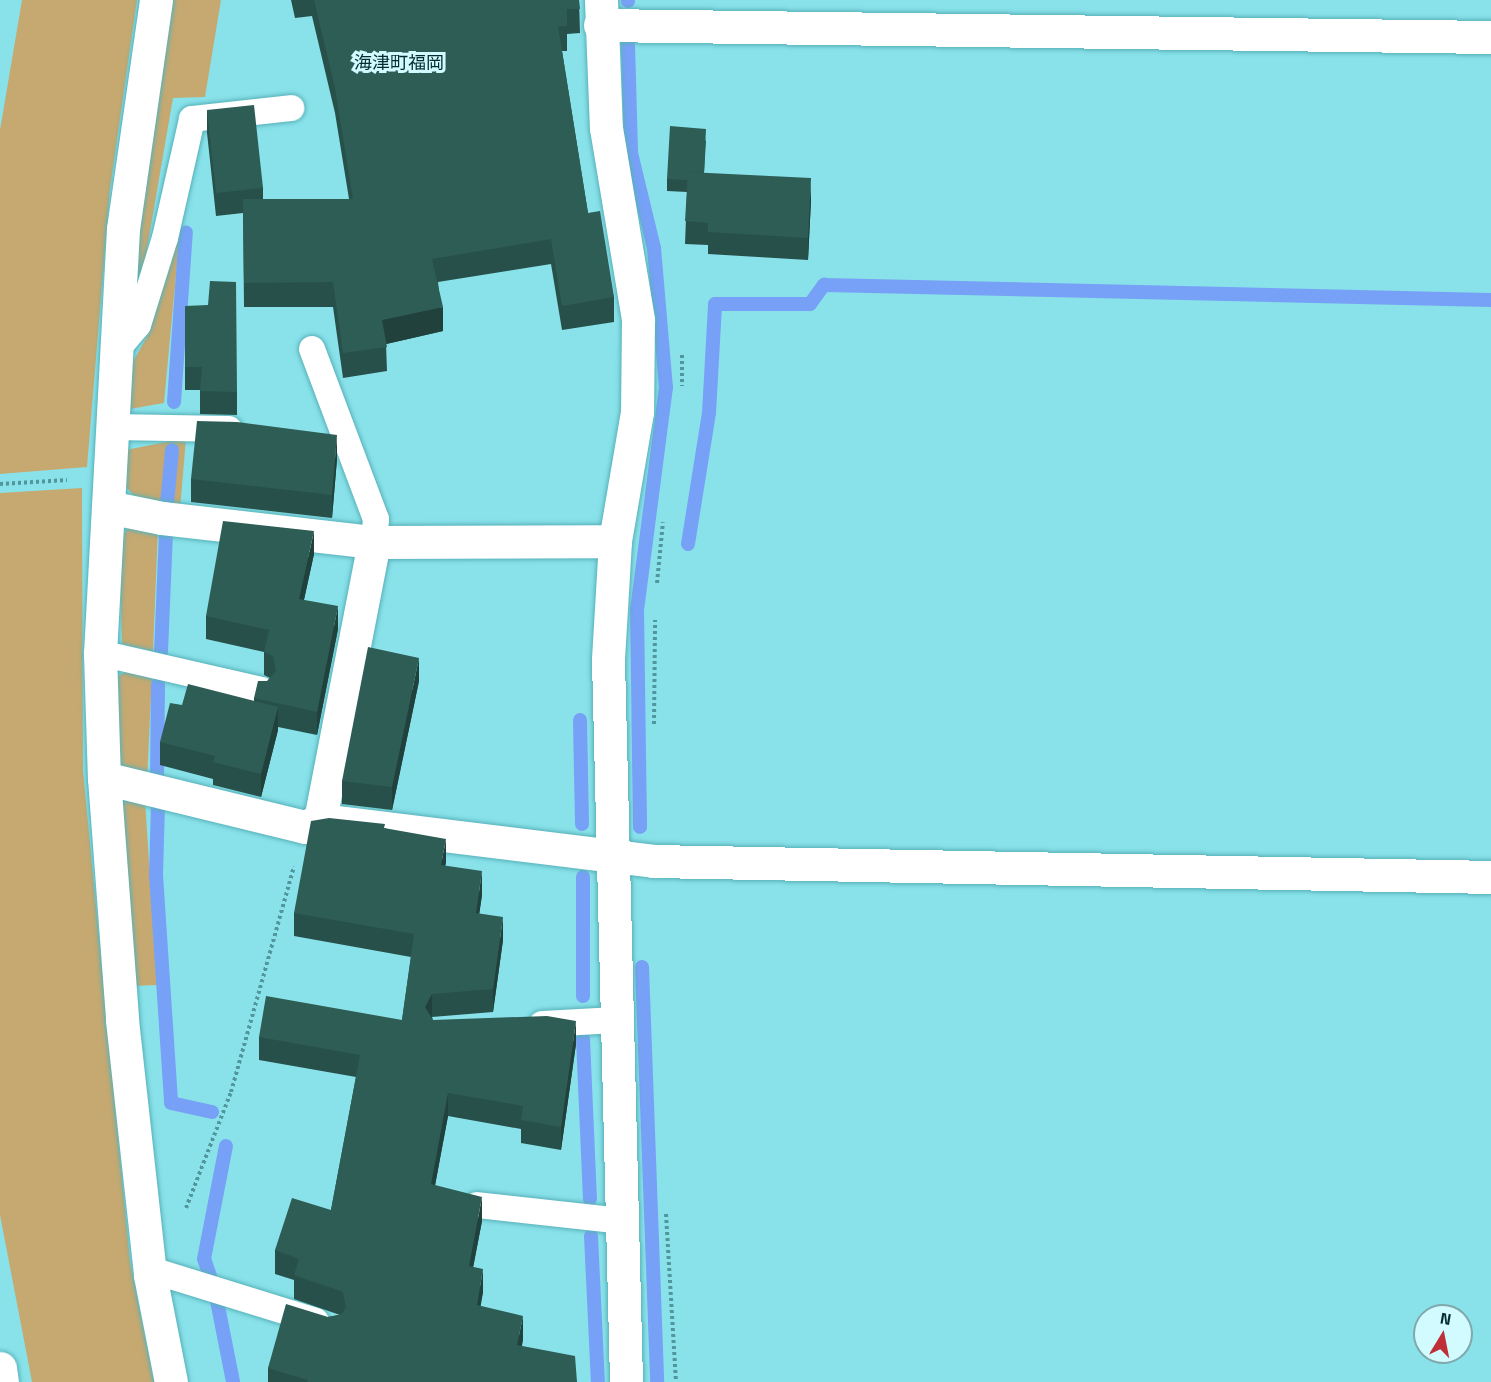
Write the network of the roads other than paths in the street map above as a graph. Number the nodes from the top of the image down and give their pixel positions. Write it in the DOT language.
graph roads {
  1 [pos="156,0"];
  2 [pos="601,13"];
  3 [pos="1491,37"];
  4 [pos="291,108"];
  5 [pos="312,349"];
  6 [pos="116,351"];
  7 [pos="112,427"];
  8 [pos="246,430"];
  9 [pos="109,492"];
  10 [pos="615,541"];
  11 [pos="374,543"];
  12 [pos="100,653"];
  13 [pos="262,690"];
  14 [pos="104,778"];
  15 [pos="313,824"];
  16 [pos="612,857"];
  17 [pos="1491,877"];
  18 [pos="616,1020"];
  19 [pos="522,1025"];
  20 [pos="477,1205"];
  21 [pos="622,1221"];
  22 [pos="155,1274"];
  23 [pos="332,1326"];
  24 [pos="0,1368"];
  25 [pos="2,1382"];
  26 [pos="171,1382"];
  27 [pos="626,1382"];
  1 -- 6 [label="street"];
  2 -- 3 [label="street"];
  2 -- 10 [label="street"];
  4 -- 6 [label="lane"];
  5 -- 11 [label="lane"];
  6 -- 7 [label="street"];
  7 -- 8 [label="lane"];
  7 -- 9 [label="street"];
  9 -- 11 [label="street"];
  9 -- 12 [label="street"];
  10 -- 11 [label="street"];
  10 -- 16 [label="street"];
  11 -- 15 [label="street"];
  12 -- 13 [label="lane"];
  12 -- 14 [label="street"];
  14 -- 15 [label="street"];
  14 -- 22 [label="street"];
  15 -- 16 [label="street"];
  16 -- 17 [label="street"];
  16 -- 18 [label="street"];
  18 -- 19 [label="lane"];
  18 -- 21 [label="street"];
  20 -- 21 [label="lane"];
  21 -- 27 [label="street"];
  22 -- 23 [label="lane"];
  22 -- 26 [label="street"];
  24 -- 25 [label="street"];
}
